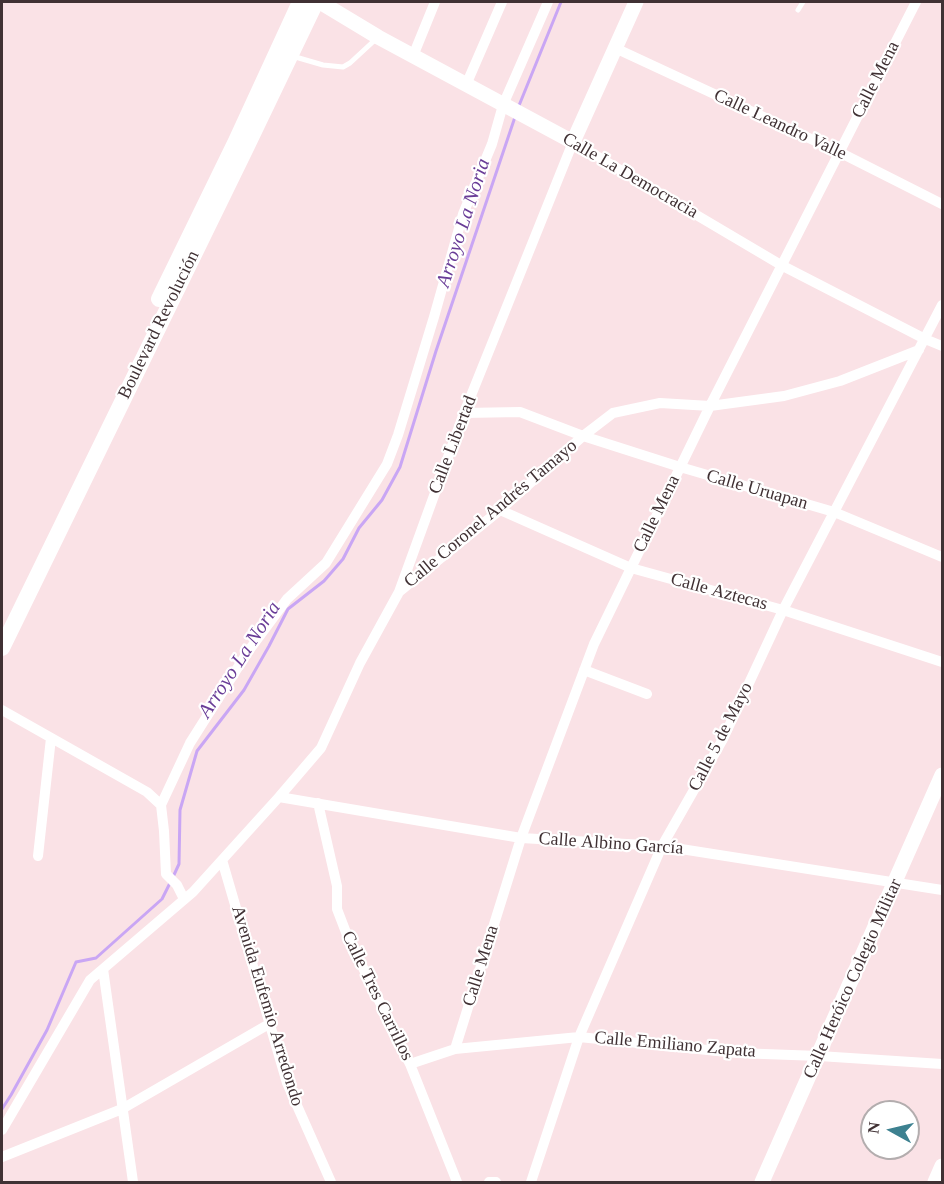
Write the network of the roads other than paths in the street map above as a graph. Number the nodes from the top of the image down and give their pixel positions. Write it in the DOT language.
graph roads {
  1 [pos="300,2"];
  2 [pos="318,2"];
  3 [pos="435,2"];
  4 [pos="502,2"];
  5 [pos="548,2"];
  6 [pos="636,2"];
  7 [pos="803,2"];
  8 [pos="916,2"];
  9 [pos="798,10"];
  10 [pos="378,37"];
  11 [pos="615,48"];
  12 [pos="290,55"];
  13 [pos="414,56"];
  14 [pos="466,85"];
  15 [pos="507,107"];
  16 [pos="573,142"];
  17 [pos="839,152"];
  18 [pos="942,204"];
  19 [pos="199,231"];
  20 [pos="781,265"];
  21 [pos="942,305"];
  22 [pos="925,339"];
  23 [pos="942,346"];
  24 [pos="919,350"];
  25 [pos="710,406"];
  26 [pos="464,413"];
  27 [pos="583,436"];
  28 [pos="680,467"];
  29 [pos="66,504"];
  30 [pos="500,510"];
  31 [pos="834,512"];
  32 [pos="942,557"];
  33 [pos="631,568"];
  34 [pos="399,592"];
  35 [pos="783,610"];
  36 [pos="2,622"];
  37 [pos="2,648"];
  38 [pos="942,662"];
  39 [pos="584,670"];
  40 [pos="647,694"];
  41 [pos="2,710"];
  42 [pos="51,738"];
  43 [pos="942,775"];
  44 [pos="279,797"];
  45 [pos="318,803"];
  46 [pos="161,805"];
  47 [pos="521,838"];
  48 [pos="662,846"];
  49 [pos="38,856"];
  50 [pos="222,860"];
  51 [pos="895,882"];
  52 [pos="942,890"];
  53 [pos="184,899"];
  54 [pos="103,969"];
  55 [pos="269,1024"];
  56 [pos="579,1036"];
  57 [pos="454,1049"];
  58 [pos="819,1056"];
  59 [pos="410,1064"];
  60 [pos="942,1064"];
  61 [pos="123,1109"];
  62 [pos="2,1130"];
  63 [pos="2,1156"];
  64 [pos="942,1166"];
  65 [pos="133,1182"];
  66 [pos="331,1182"];
  67 [pos="457,1182"];
  68 [pos="489,1182"];
  69 [pos="496,1182"];
  70 [pos="531,1182"];
  71 [pos="762,1182"];
  72 [pos="935,1182"];
  1 -- 19 [label="main road, Boulevard Revolución"];
  2 -- 10 [label="street, Calle La Democracia"];
  2 -- 12 [label="main road, Boulevard Revolución"];
  3 -- 13 [label="street"];
  4 -- 14 [label="street"];
  5 -- 15 [label="street"];
  6 -- 11 [label="street, Calle Libertad"];
  7 -- 9 [label="lane"];
  8 -- 17 [label="street, Calle Mena"];
  10 -- 12 [label="lane"];
  10 -- 13 [label="street, Calle La Democracia"];
  11 -- 16 [label="street, Calle Libertad"];
  11 -- 17 [label="street, Calle Leandro Valle"];
  12 -- 19 [label="main road, Boulevard Revolución"];
  13 -- 14 [label="street, Calle La Democracia"];
  14 -- 15 [label="street, Calle La Democracia"];
  15 -- 16 [label="street, Calle La Democracia"];
  15 -- 46 [label="street"];
  16 -- 20 [label="street, Calle La Democracia"];
  16 -- 26 [label="street, Calle Libertad"];
  17 -- 18 [label="street, Calle Leandro Valle"];
  17 -- 20 [label="street, Calle Mena"];
  19 -- 29 [label="main road, Boulevard Revolución"];
  20 -- 22 [label="street, Calle La Democracia"];
  20 -- 25 [label="street, Calle Mena"];
  21 -- 22 [label="street, Calle 5 de Mayo"];
  22 -- 23 [label="street, Calle La Democracia"];
  22 -- 24 [label="street, Calle 5 de Mayo"];
  24 -- 25 [label="street, Calle Coronel Andrés Tamayo"];
  24 -- 31 [label="street, Calle 5 de Mayo"];
  25 -- 27 [label="street, Calle Coronel Andrés Tamayo"];
  25 -- 28 [label="street, Calle Mena"];
  26 -- 27 [label="street, Calle Uruapan"];
  26 -- 34 [label="street, Calle Libertad"];
  27 -- 28 [label="street, Calle Uruapan"];
  27 -- 30 [label="street, Calle Coronel Andrés Tamayo"];
  28 -- 31 [label="street, Calle Uruapan"];
  28 -- 33 [label="street, Calle Mena"];
  29 -- 36 [label="main road, Boulevard Revolución"];
  29 -- 37 [label="main road, Boulevard Revolución"];
  30 -- 33 [label="street, Calle Aztecas"];
  30 -- 34 [label="street, Calle Coronel Andrés Tamayo"];
  31 -- 32 [label="street, Calle Uruapan"];
  31 -- 35 [label="street, Calle 5 de Mayo"];
  33 -- 35 [label="street, Calle Aztecas"];
  33 -- 39 [label="street, Calle Mena"];
  34 -- 44 [label="street, Calle Libertad"];
  35 -- 38 [label="street, Calle Aztecas"];
  35 -- 48 [label="street, Calle 5 de Mayo"];
  39 -- 40 [label="street"];
  39 -- 47 [label="street, Calle Mena"];
  41 -- 42 [label="street"];
  42 -- 46 [label="street"];
  42 -- 49 [label="street"];
  43 -- 51 [label="street, Calle Heróico Colegio Militar"];
  44 -- 45 [label="street, Calle Albino García"];
  44 -- 50 [label="street, Calle Libertad"];
  45 -- 47 [label="street, Calle Albino García"];
  45 -- 59 [label="street, Calle Tres Carrillos"];
  46 -- 53 [label="street"];
  47 -- 48 [label="street, Calle Albino García"];
  47 -- 57 [label="street, Calle Mena"];
  48 -- 51 [label="street, Calle Albino García"];
  48 -- 56 [label="street, Calle 5 de Mayo"];
  50 -- 53 [label="street, Calle Libertad"];
  50 -- 55 [label="street, Avenida Eufemio Arredondo"];
  51 -- 52 [label="street, Calle Albino García"];
  51 -- 58 [label="street, Calle Heróico Colegio Militar"];
  53 -- 54 [label="street, Calle Libertad"];
  54 -- 61 [label="street"];
  54 -- 62 [label="street, Calle Libertad"];
  55 -- 61 [label="street"];
  55 -- 66 [label="street, Avenida Eufemio Arredondo"];
  56 -- 57 [label="street, Calle Emiliano Zapata"];
  56 -- 58 [label="street, Calle Emiliano Zapata"];
  56 -- 70 [label="street, Calle 5 de Mayo"];
  57 -- 59 [label="street, Calle Emiliano Zapata"];
  58 -- 60 [label="street, Calle Emiliano Zapata"];
  58 -- 71 [label="street, Calle Heróico Colegio Militar"];
  59 -- 67 [label="street, Calle Tres Carrillos"];
  61 -- 63 [label="street"];
  61 -- 65 [label="street"];
  64 -- 72 [label="street"];
  68 -- 69 [label="street"];
}
